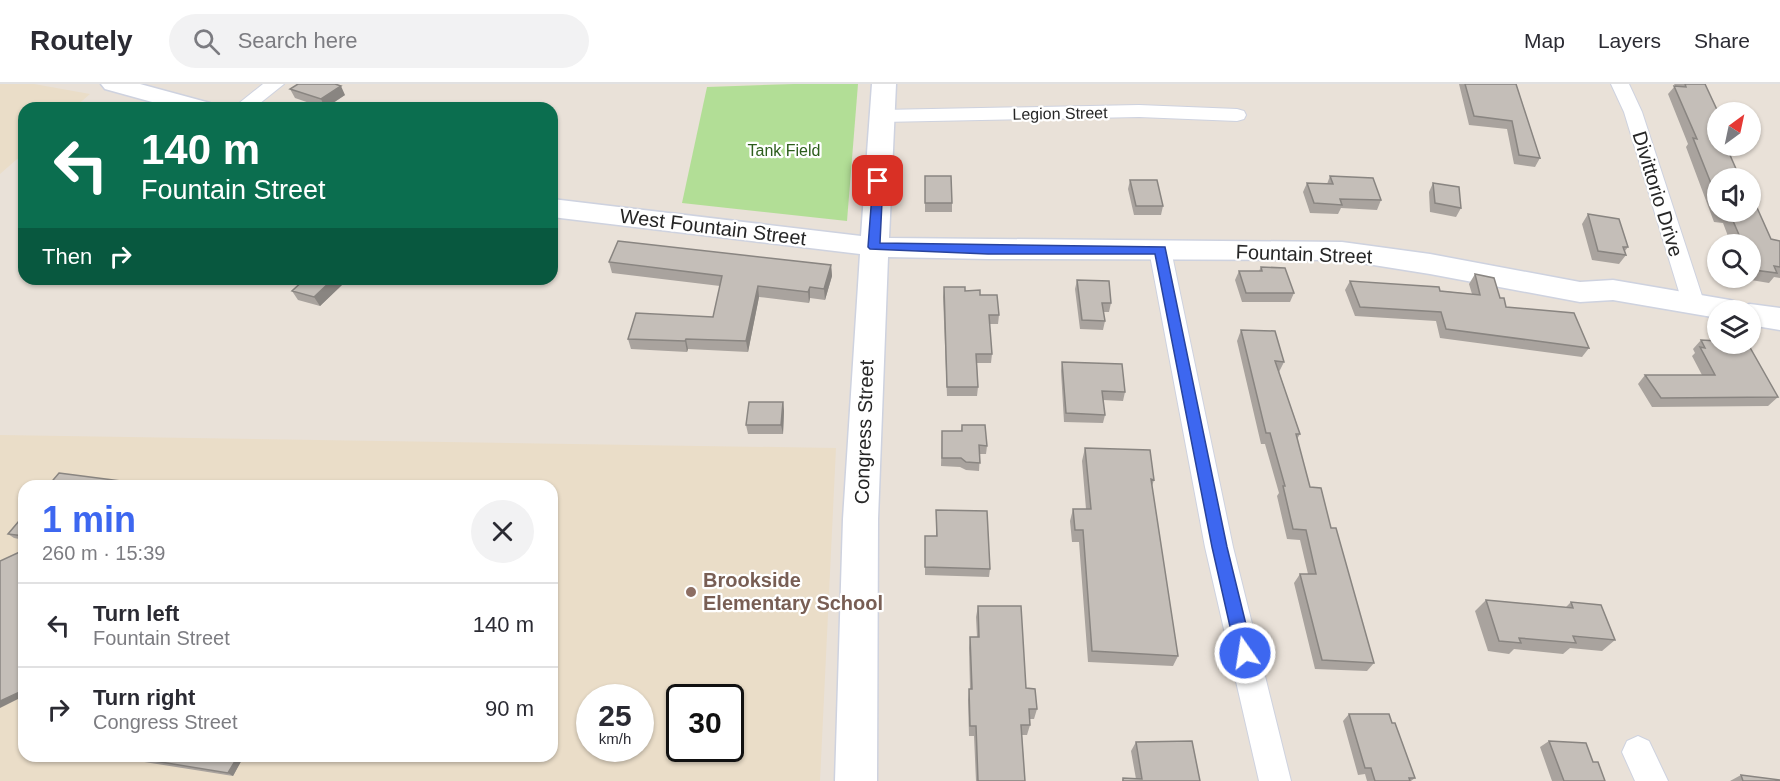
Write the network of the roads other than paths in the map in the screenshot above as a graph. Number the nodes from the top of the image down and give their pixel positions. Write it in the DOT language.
graph roads {
  1 [pos="113,84"];
  2 [pos="275,84"];
  3 [pos="884,84"];
  4 [pos="1620,84"];
  5 [pos="179,102"];
  6 [pos="250,102"];
  7 [pos="1237,114"];
  8 [pos="882,116"];
  9 [pos="558,209"];
  10 [pos="874,247"];
  11 [pos="1160,250"];
  12 [pos="1694,305"];
  13 [pos="1707,307"];
  14 [pos="1761,316"];
  15 [pos="1780,319"];
  16 [pos="1638,752"];
  17 [pos="856,781"];
  18 [pos="1275,781"];
  19 [pos="1652,781"];
  1 -- 5 [label="street"];
  2 -- 6 [label="street"];
  3 -- 8 [label="street, Congress Street"];
  4 -- 12 [label="street, Divittorio Drive"];
  7 -- 8 [label="street, Legion Street"];
  8 -- 10 [label="street, Congress Street"];
  9 -- 10 [label="street, West Fountain Street"];
  10 -- 11 [label="street, Fountain Street"];
  10 -- 17 [label="street, Congress Street"];
  11 -- 12 [label="street, Fountain Street"];
  11 -- 18 [label="street"];
  12 -- 13 [label="street, Fountain Street"];
  14 -- 15 [label="street"];
  16 -- 19 [label="street"];
}
